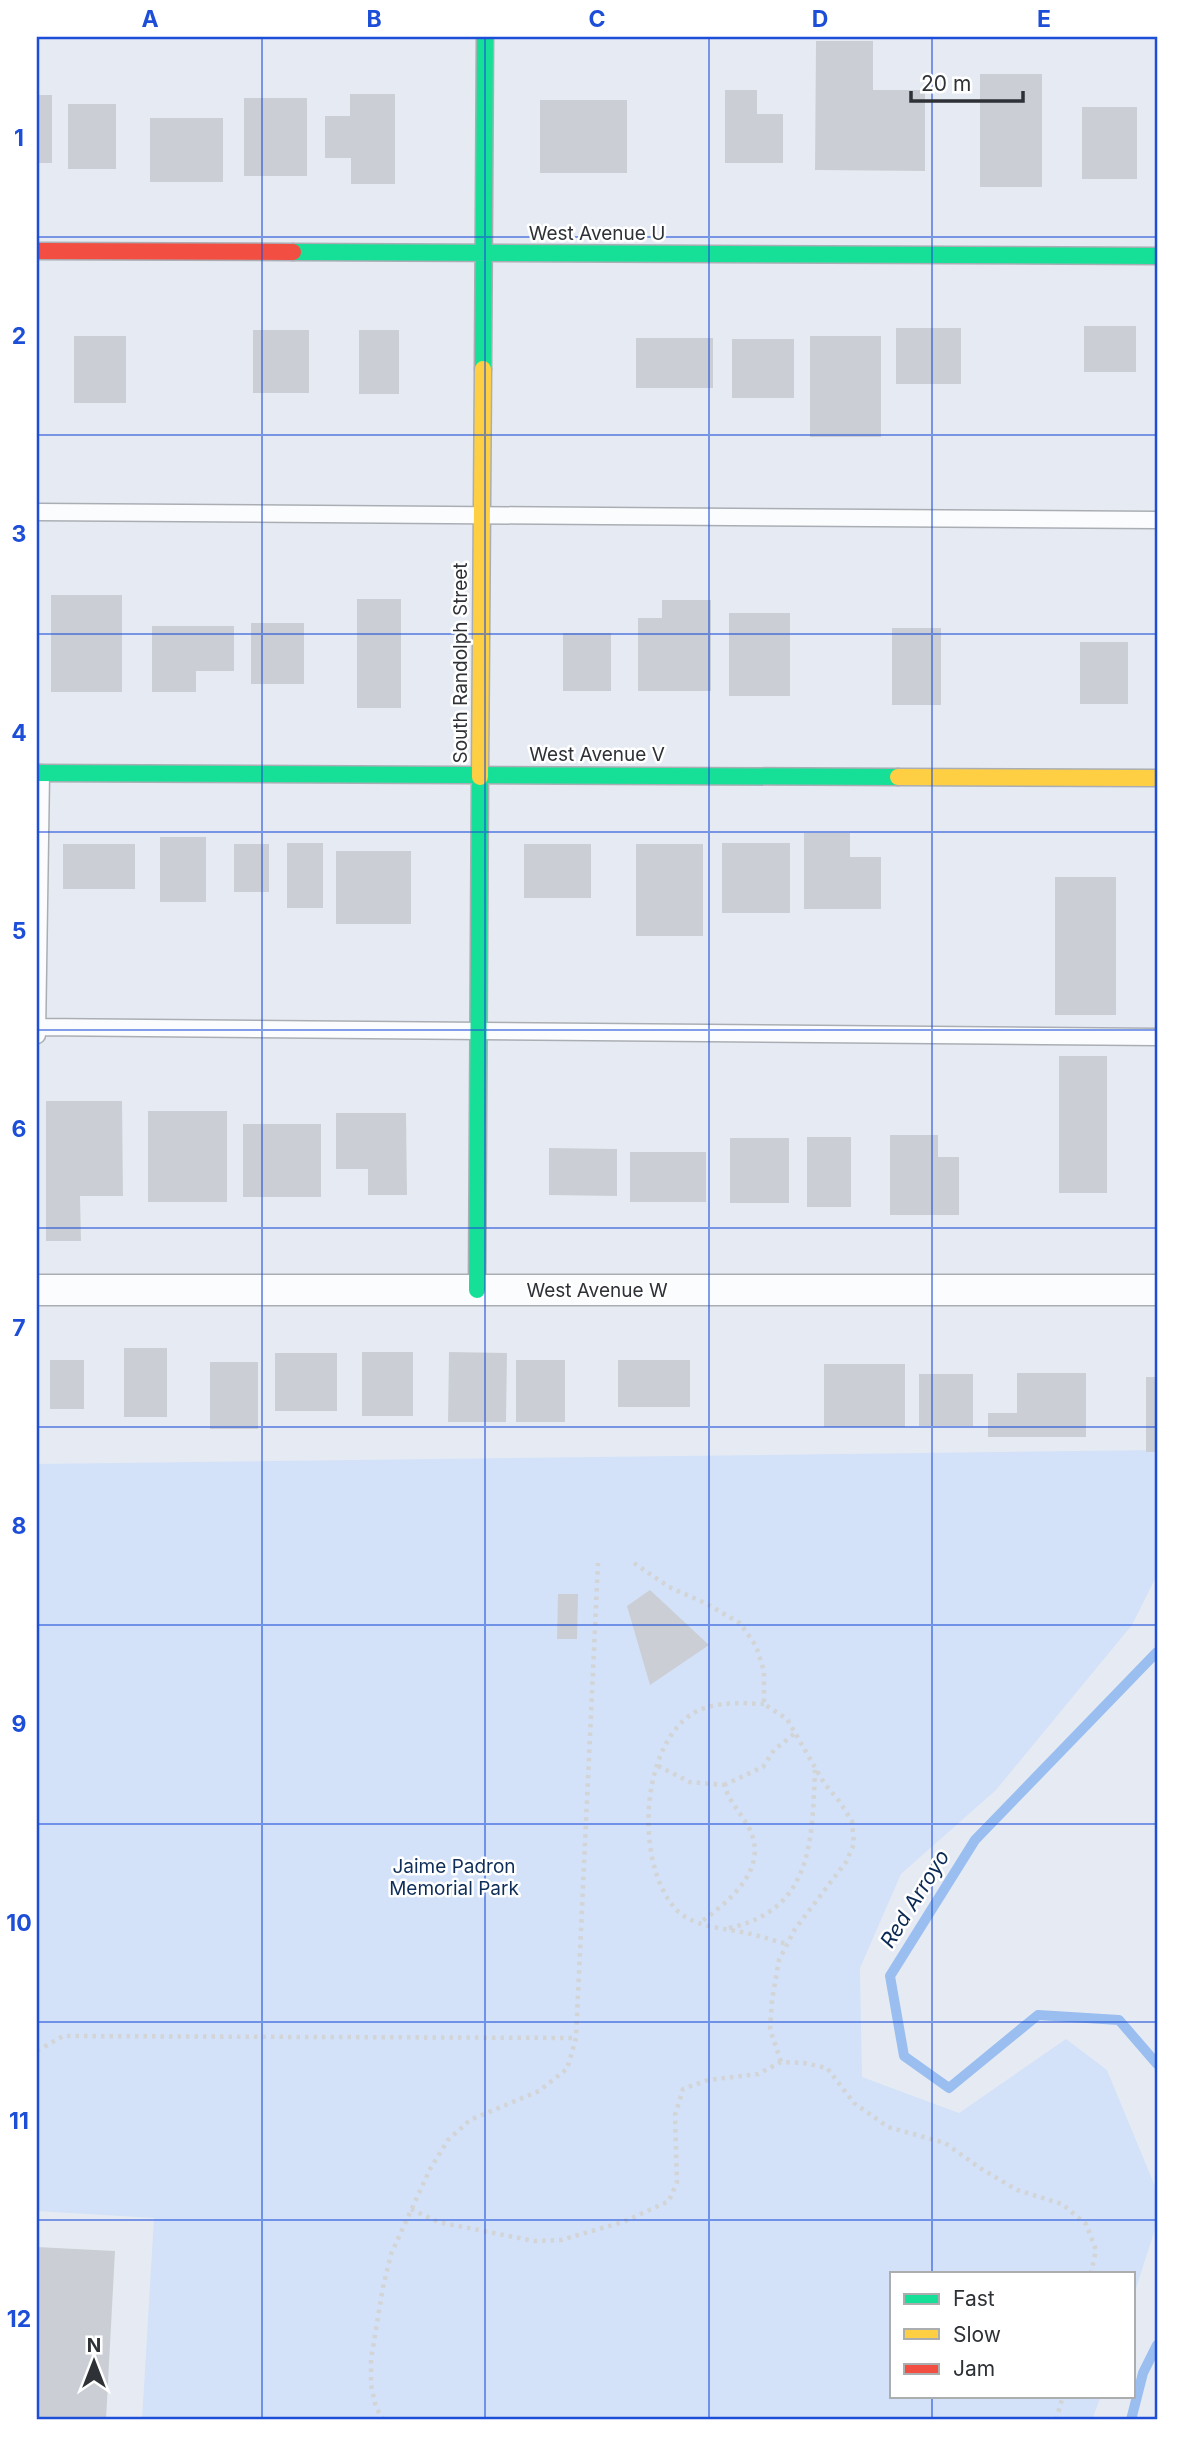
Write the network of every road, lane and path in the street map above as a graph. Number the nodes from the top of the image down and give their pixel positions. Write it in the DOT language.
graph roads {
  1 [pos="485,37"];
  2 [pos="37,251"];
  3 [pos="483,253"];
  4 [pos="1157,256"];
  5 [pos="37,512"];
  6 [pos="482,515"];
  7 [pos="1157,520"];
  8 [pos="39,773"];
  9 [pos="481,775"];
  10 [pos="1157,778"];
  11 [pos="37,1027"];
  12 [pos="479,1031"];
  13 [pos="1157,1037"];
  14 [pos="37,1038"];
  15 [pos="37,1290"];
  16 [pos="477,1290"];
  17 [pos="1157,1290"];
  18 [pos="598,1563"];
  19 [pos="634,1563"];
  20 [pos="764,1704"];
  21 [pos="795,1733"];
  22 [pos="658,1766"];
  23 [pos="815,1766"];
  24 [pos="724,1785"];
  25 [pos="700,1923"];
  26 [pos="725,1929"];
  27 [pos="788,1944"];
  28 [pos="576,2038"];
  29 [pos="37,2051"];
  30 [pos="780,2062"];
  31 [pos="411,2209"];
  32 [pos="1091,2272"];
  33 [pos="1062,2398"];
  34 [pos="384,2420"];
  35 [pos="1056,2420"];
  1 -- 3 [label="street, South Randolph Street"];
  2 -- 3 [label="street, West Avenue U"];
  3 -- 4 [label="street, West Avenue U"];
  3 -- 6 [label="street, South Randolph Street"];
  5 -- 6 [label="lane"];
  6 -- 7 [label="lane"];
  6 -- 9 [label="street, South Randolph Street"];
  8 -- 9 [label="street, West Avenue V"];
  8 -- 11 [label="lane"];
  9 -- 10 [label="street, West Avenue V"];
  9 -- 12 [label="street, South Randolph Street"];
  11 -- 12 [label="lane"];
  11 -- 14 [label="lane"];
  12 -- 13 [label="lane"];
  12 -- 16 [label="street, South Randolph Street"];
  15 -- 16 [label="street, West Avenue W"];
  16 -- 17 [label="street, West Avenue W"];
  18 -- 28 [label="path"];
  19 -- 20 [label="path"];
  20 -- 21 [label="path"];
  20 -- 22 [label="path"];
  21 -- 23 [label="path"];
  21 -- 24 [label="path"];
  22 -- 24 [label="path"];
  22 -- 25 [label="path"];
  23 -- 26 [label="path"];
  23 -- 27 [label="path"];
  24 -- 25 [label="path"];
  25 -- 26 [label="path"];
  26 -- 27 [label="path"];
  27 -- 30 [label="path"];
  28 -- 29 [label="path"];
  28 -- 31 [label="path"];
  30 -- 31 [label="path"];
  30 -- 32 [label="path"];
  31 -- 34 [label="path"];
  33 -- 35 [label="path"];
}
